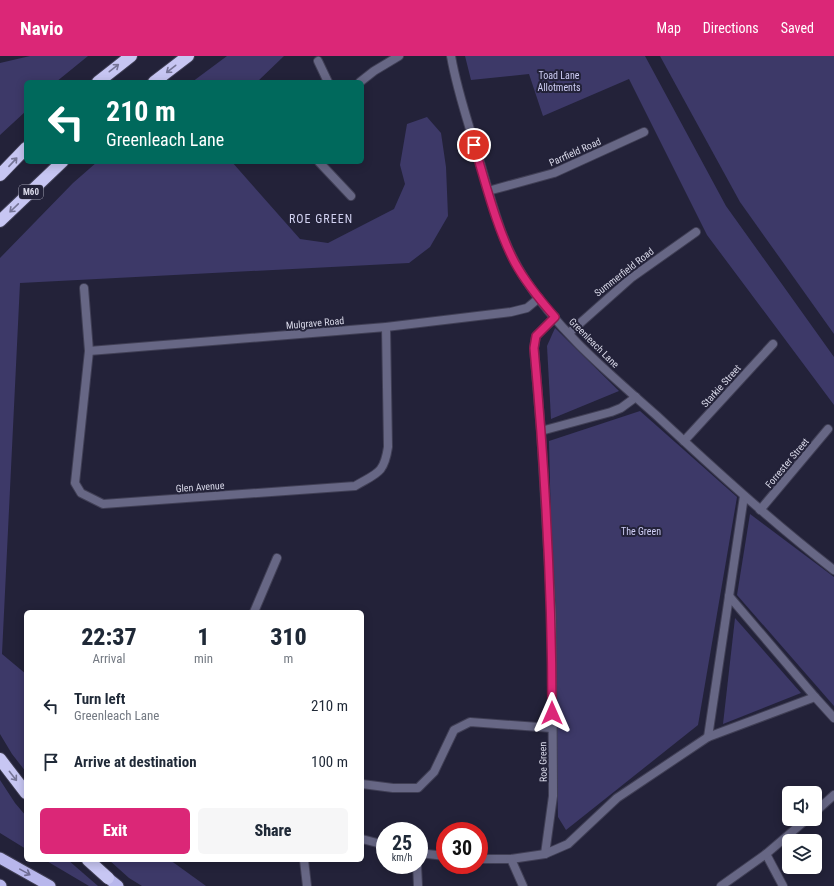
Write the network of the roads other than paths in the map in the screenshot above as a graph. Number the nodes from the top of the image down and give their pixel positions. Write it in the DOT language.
graph roads {
  1 [pos="131,56"];
  2 [pos="188,56"];
  3 [pos="399,56"];
  4 [pos="451,56"];
  5 [pos="318,61"];
  6 [pos="101,80"];
  7 [pos="157,80"];
  8 [pos="327,80"];
  9 [pos="363,80"];
  10 [pos="644,132"];
  11 [pos="24,150"];
  12 [pos="60,164"];
  13 [pos="321,164"];
  14 [pos="0,175"];
  15 [pos="488,191"];
  16 [pos="351,196"];
  17 [pos="0,221"];
  18 [pos="696,232"];
  19 [pos="84,288"];
  20 [pos="539,298"];
  21 [pos="555,317"];
  22 [pos="386,327"];
  23 [pos="569,333"];
  24 [pos="773,344"];
  25 [pos="89,351"];
  26 [pos="636,397"];
  27 [pos="828,429"];
  28 [pos="541,431"];
  29 [pos="684,441"];
  30 [pos="744,496"];
  31 [pos="760,510"];
  32 [pos="277,558"];
  33 [pos="834,570"];
  34 [pos="729,596"];
  35 [pos="255,610"];
  36 [pos="815,697"];
  37 [pos="834,718"];
  38 [pos="552,728"];
  39 [pos="708,738"];
  40 [pos="0,759"];
  41 [pos="364,784"];
  42 [pos="24,790"];
  43 [pos="834,795"];
  44 [pos="822,806"];
  45 [pos="799,826"];
  46 [pos="364,840"];
  47 [pos="376,843"];
  48 [pos="545,854"];
  49 [pos="766,854"];
  50 [pos="0,858"];
  51 [pos="488,858"];
  52 [pos="511,859"];
  53 [pos="90,862"];
  54 [pos="304,862"];
  55 [pos="417,874"];
  56 [pos="108,878"];
  57 [pos="50,886"];
  58 [pos="118,886"];
  59 [pos="307,886"];
  60 [pos="418,886"];
  61 [pos="523,886"];
  62 [pos="721,886"];
  63 [pos="783,886"];
  6 -- 1 [label="highway, one-way"];
  2 -- 7 [label="highway, one-way"];
  3 -- 9 [label="street"];
  4 -- 15 [label="street, Greenleach Lane"];
  5 -- 8 [label="street"];
  10 -- 15 [label="street, Parrfield Road"];
  14 -- 11 [label="highway, one-way"];
  12 -- 17 [label="highway, M60, one-way"];
  13 -- 16 [label="street"];
  15 -- 20 [label="street, Greenleach Lane"];
  18 -- 23 [label="street, Summerfield Road"];
  19 -- 25 [label="street, Glen Avenue"];
  20 -- 21 [label="street, Greenleach Lane"];
  20 -- 22 [label="street, Mulgrave Road"];
  21 -- 23 [label="street, Greenleach Lane"];
  21 -- 28 [label="street, Roe Green"];
  22 -- 25 [label="street, Mulgrave Road"];
  22 -- 25 [label="street, Glen Avenue"];
  23 -- 26 [label="street, Greenleach Lane"];
  24 -- 29 [label="street, Starkie Street"];
  26 -- 28 [label="street"];
  26 -- 29 [label="street, Greenleach Lane"];
  27 -- 31 [label="street, Forrester Street"];
  28 -- 38 [label="street, Roe Green"];
  29 -- 30 [label="street, Greenleach Lane"];
  30 -- 31 [label="street, Greenleach Lane"];
  30 -- 34 [label="street"];
  31 -- 33 [label="street, Greenleach Lane"];
  32 -- 35 [label="street"];
  34 -- 36 [label="street"];
  34 -- 39 [label="street"];
  36 -- 37 [label="street"];
  36 -- 39 [label="street"];
  38 -- 41 [label="street"];
  38 -- 48 [label="street, Roe Green"];
  39 -- 48 [label="street"];
  40 -- 42 [label="highway, one-way"];
  43 -- 44 [label="street"];
  45 -- 49 [label="street"];
  46 -- 47 [label="street"];
  48 -- 52 [label="street"];
  49 -- 62 [label="street"];
  49 -- 63 [label="street"];
  50 -- 57 [label="highway, one-way"];
  51 -- 52 [label="street"];
  52 -- 61 [label="street"];
  53 -- 56 [label="highway"];
  54 -- 59 [label="street"];
  55 -- 60 [label="street"];
  56 -- 58 [label="highway"];
}
